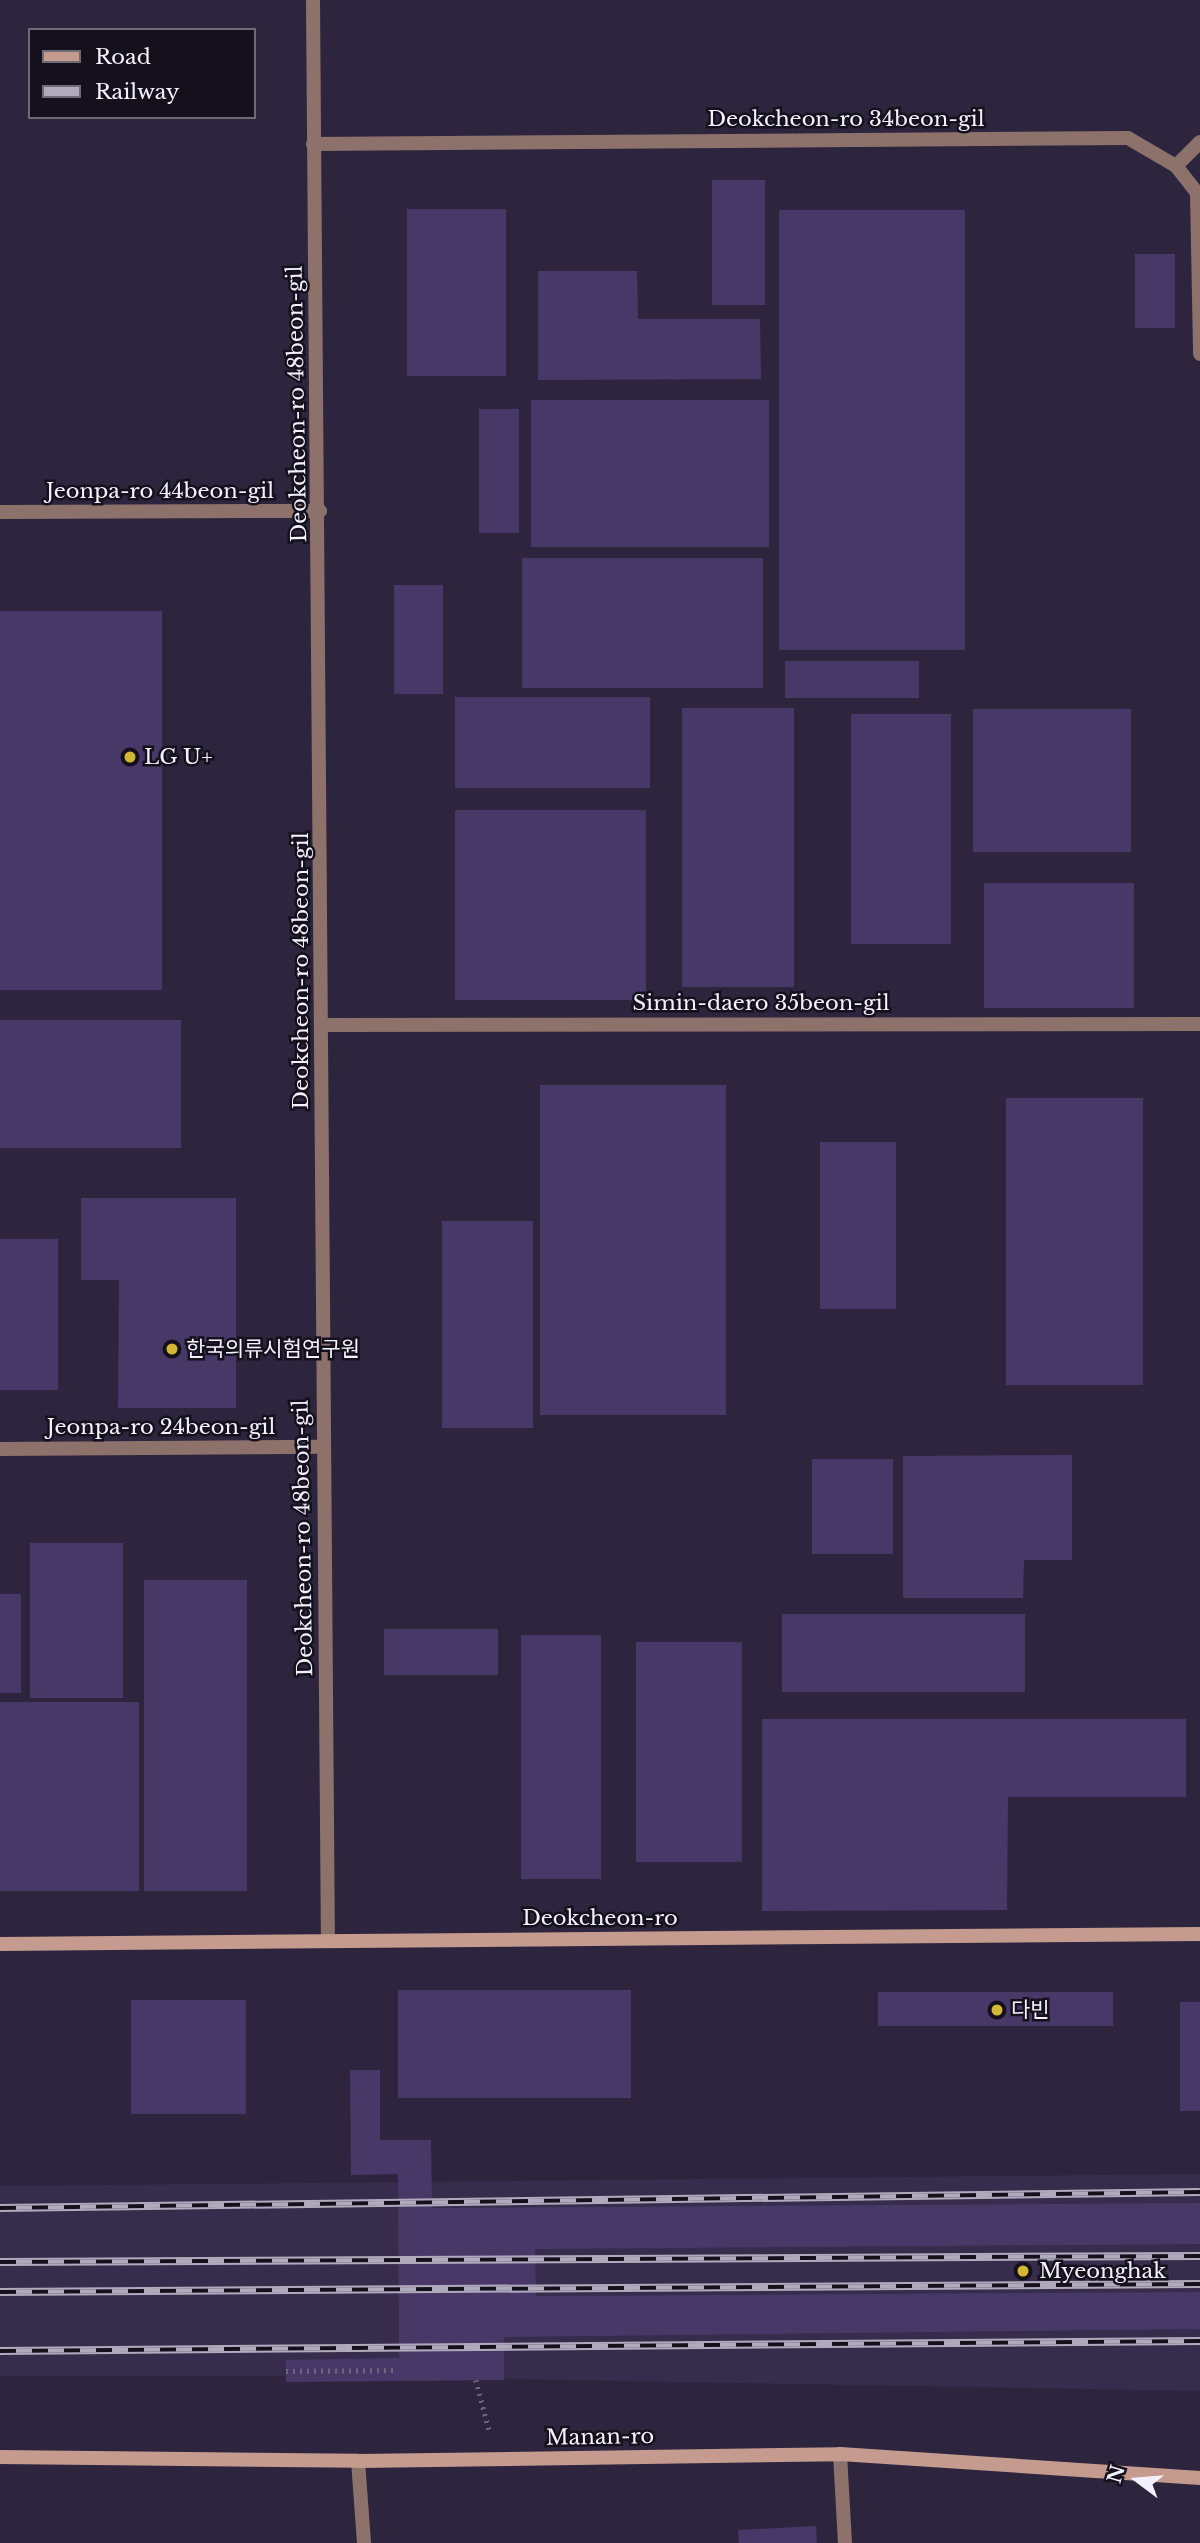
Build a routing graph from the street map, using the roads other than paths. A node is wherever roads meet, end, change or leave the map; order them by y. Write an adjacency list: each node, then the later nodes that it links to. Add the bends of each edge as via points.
1 (313, 0): 3 (street, Deokcheon-ro 48beon-gil)
2 (1200, 142): 4 (street)
3 (313, 144): 4 (street, Deokcheon-ro 34beon-gil, via 1128,138); 6 (street, Deokcheon-ro 48beon-gil)
4 (1176, 166): 5 (street, Deokcheon-ro 34beon-gil, via 1196,192)
5 (1200, 354)
6 (320, 511): 7 (street, Jeonpa-ro 44beon-gil); 9 (street, Deokcheon-ro 48beon-gil)
7 (0, 512)
8 (1200, 1024): 9 (street, Simin-daero 35beon-gil)
9 (323, 1025): 10 (street, Deokcheon-ro 48beon-gil)
10 (323, 1447): 11 (street, Jeonpa-ro 24beon-gil); 13 (street, Deokcheon-ro 48beon-gil)
11 (0, 1449)
12 (1200, 1934): 13 (street, Deokcheon-ro)
13 (328, 1941): 14 (street, Deokcheon-ro)
14 (0, 1944)
15 (840, 2454): 17 (street, Manan-ro); 18 (street, Manan-ro); 20 (street)
16 (0, 2457): 17 (street, Manan-ro)
17 (358, 2461): 19 (street)
18 (1200, 2478)
19 (364, 2543)
20 (845, 2543)

